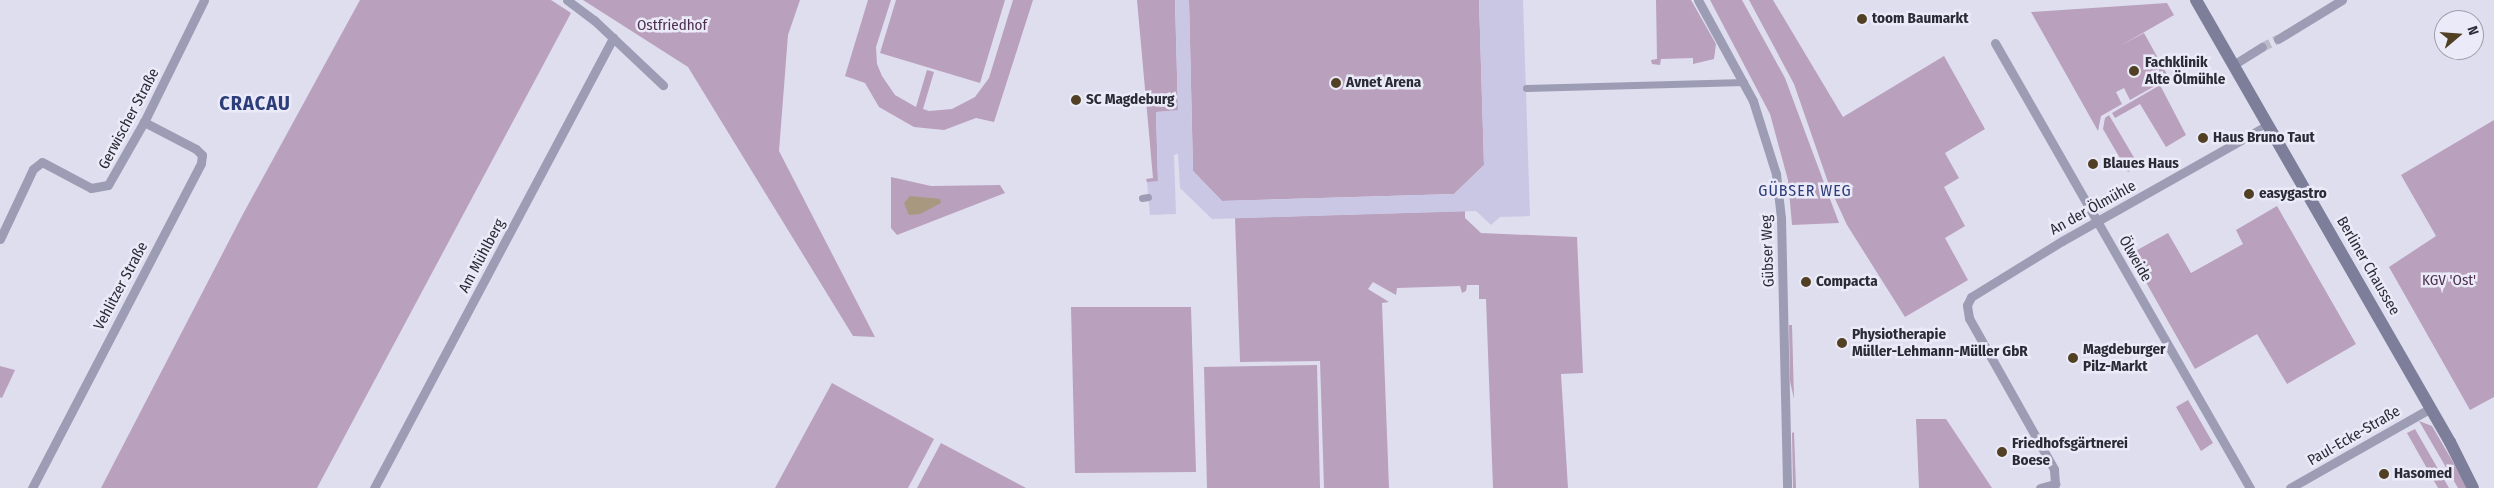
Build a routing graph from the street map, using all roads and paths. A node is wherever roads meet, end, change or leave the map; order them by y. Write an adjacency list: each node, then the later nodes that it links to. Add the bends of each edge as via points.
1 (204, 0): 14 (street, Gerwischer Straße)
2 (567, 0): 6 (street)
3 (1698, 0): 11 (street, Gübser Weg)
4 (2196, 0): 10 (main road, Berliner Chaussee)
5 (2342, 0): 7 (street)
6 (613, 38): 12 (street); 22 (street, Am Mühlberg)
7 (2278, 38)
8 (1995, 43): 16 (street, Ölweide)
9 (2262, 48): 10 (street)
10 (2233, 65): 15 (main road, Berliner Chaussee)
11 (1744, 82): 13 (street); 23 (street, Gübser Weg, via 1767,138 1780,201)
12 (663, 85)
13 (1526, 88)
14 (144, 122): 17 (street, Gerwischer Straße, via 116,176 101,189 91,188 42,162 33,169); 21 (street, Vehlitzer Straße, via 196,149 202,155 201,163)
15 (2268, 125): 16 (street, An der Ölmühle); 18 (main road, Berliner Chaussee)
16 (2098, 222): 20 (street, An der Ölmühle, via 1984,286 1969,301 1969,318 2054,469); 25 (street, Ölweide)
17 (0, 239)
18 (2431, 408): 19 (main road, Berliner Chaussee); 26 (street, Paul-Ecke-Straße)
19 (2466, 471): 27 (main road, Berliner Chaussee); 28 (main road, Berliner Chaussee)
20 (2058, 486): 24 (street)
21 (32, 488)
22 (374, 488)
23 (1787, 488)
24 (2040, 488)
25 (2250, 488)
26 (2290, 488)
27 (2473, 488)
28 (2482, 488)

